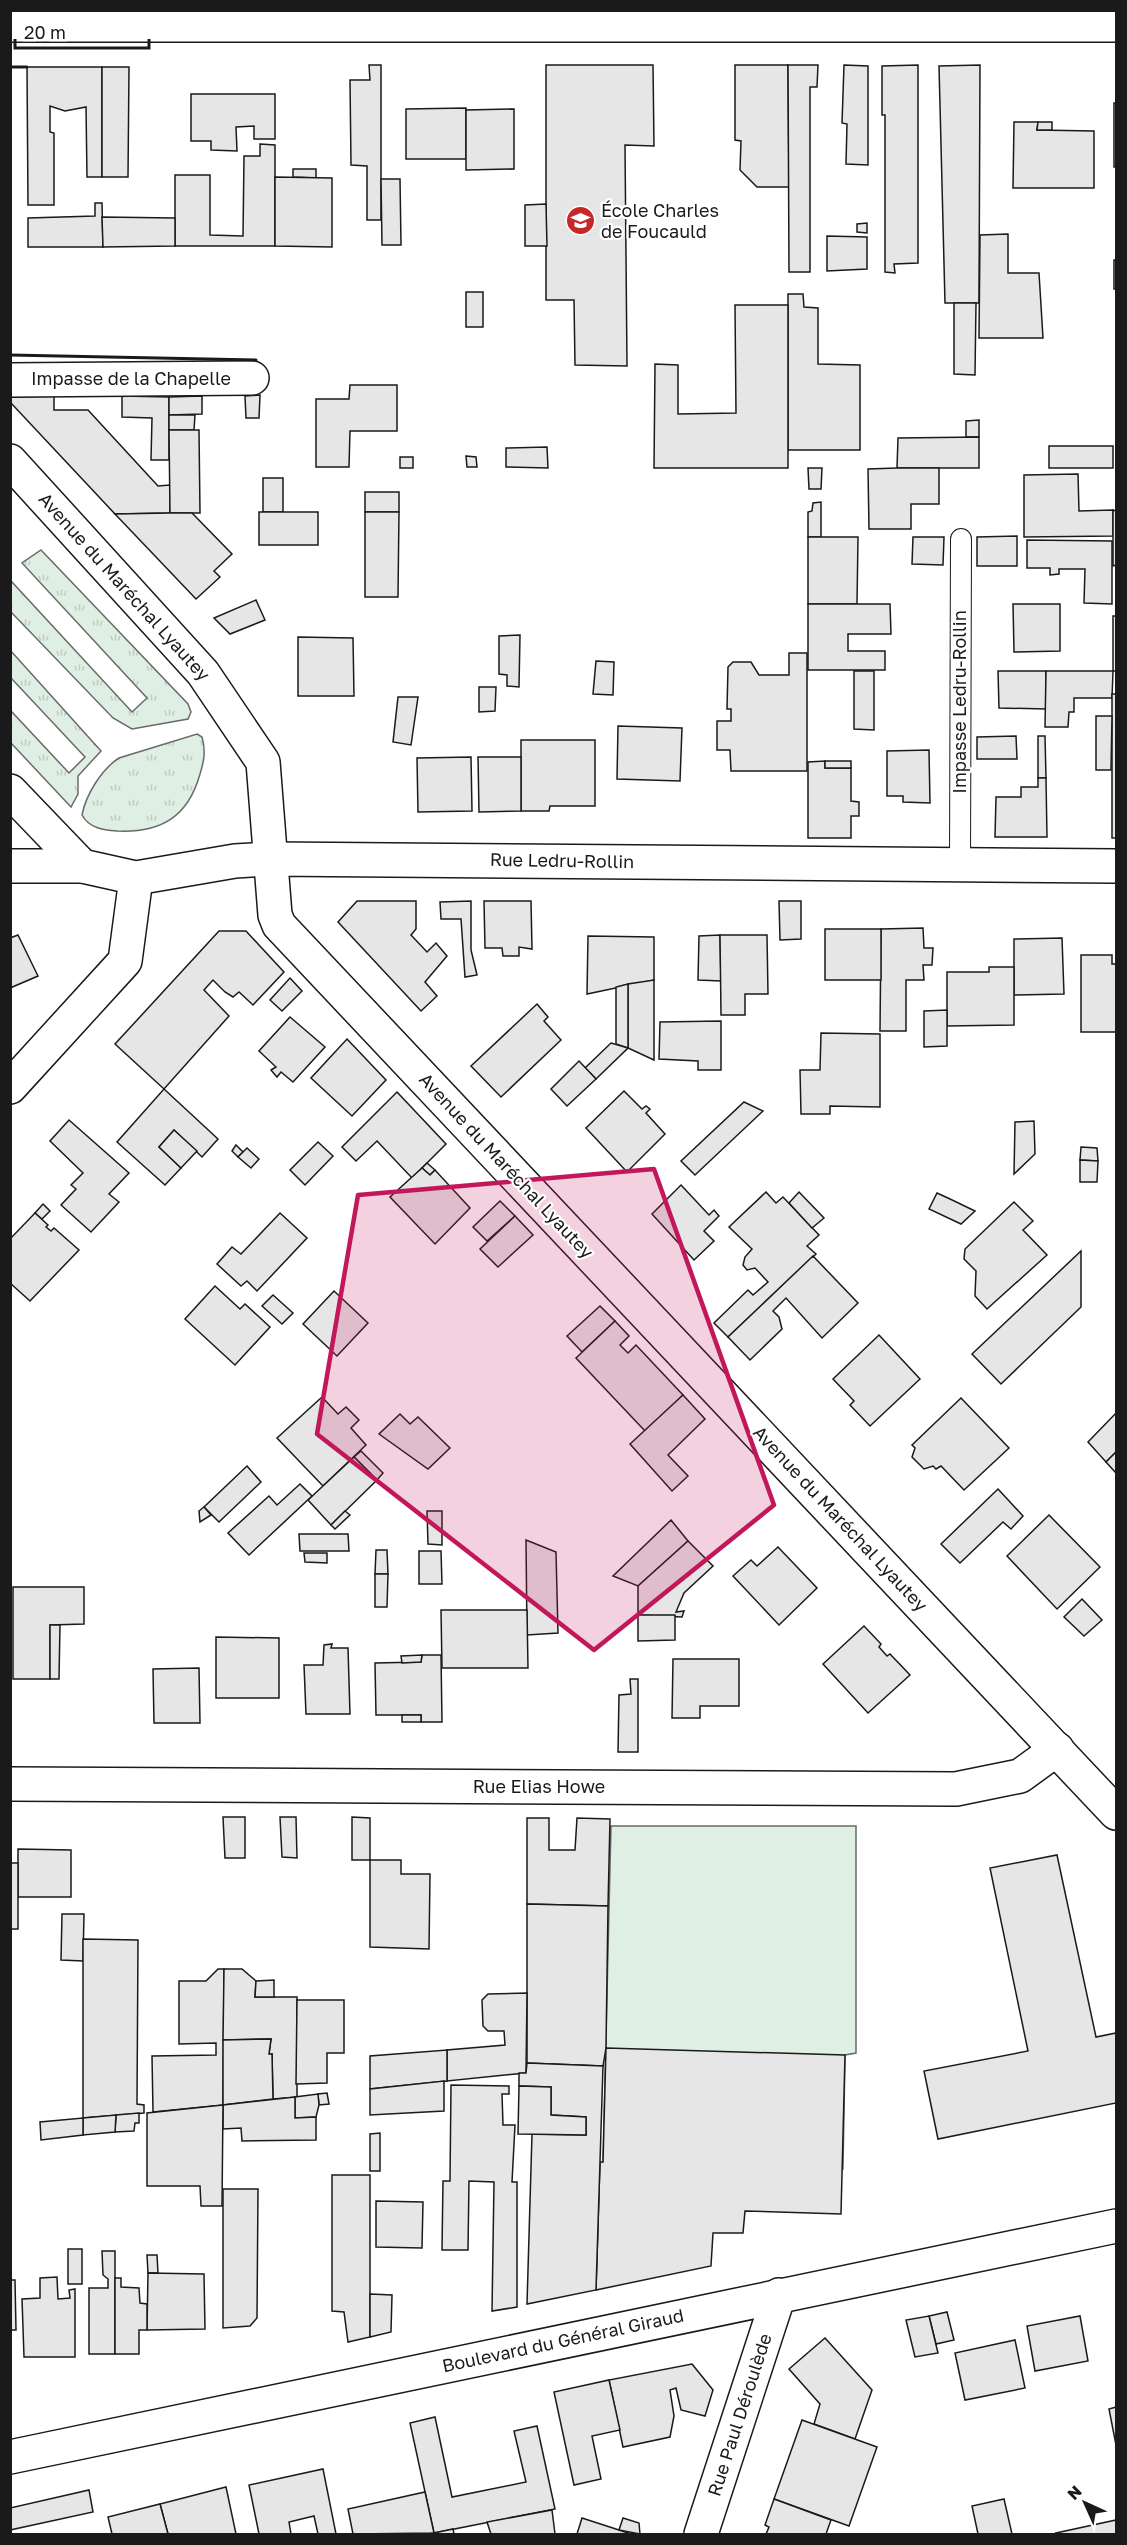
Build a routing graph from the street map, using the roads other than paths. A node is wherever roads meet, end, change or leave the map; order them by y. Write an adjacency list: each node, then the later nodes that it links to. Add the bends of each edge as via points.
1 (905, 18): 2 (street); 3 (street)
2 (10, 25)
3 (1116, 25)
4 (252, 378): 5 (street, Impasse de la Chapelle)
5 (10, 380)
6 (10, 461): 9 (street, Avenue du Maréchal Lyautey, via 203,673 264,762)
7 (961, 539): 10 (lane, Impasse Ledru-Rollin)
8 (10, 791): 12 (street)
9 (271, 859): 10 (street, Rue Ledru-Rollin); 14 (street, Rue Ledru-Rollin, via 235,861); 16 (street, Avenue du Maréchal Lyautey, via 279,925)
10 (960, 865): 13 (street, Rue Ledru-Rollin)
11 (10, 866): 12 (street, Rue Ledru-Rollin)
12 (82, 866): 14 (street, Rue Ledru-Rollin)
13 (1116, 866)
14 (136, 878): 15 (street, via 125,961)
15 (10, 1088)
16 (1057, 1749): 17 (street, Rue Elias Howe, via 1020,1776 956,1788); 18 (street, Avenue du Maréchal Lyautey)
17 (10, 1784)
18 (1116, 1813)
19 (1116, 2226): 20 (street, Boulevard du Général Giraud)
20 (779, 2295): 21 (street, Boulevard du Général Giraud); 22 (street, Rue Paul Déroulède)
21 (10, 2457)
22 (701, 2535)

